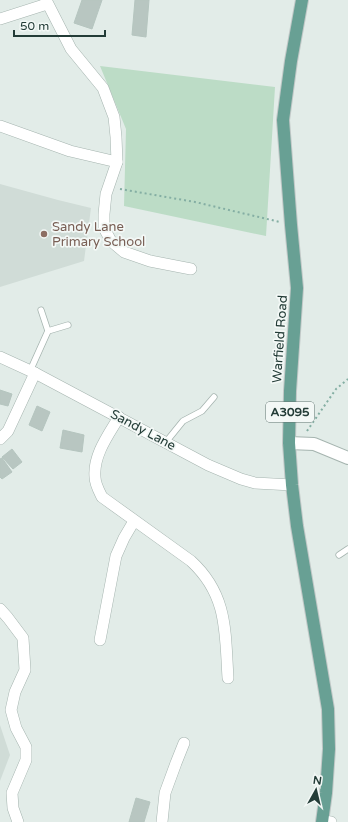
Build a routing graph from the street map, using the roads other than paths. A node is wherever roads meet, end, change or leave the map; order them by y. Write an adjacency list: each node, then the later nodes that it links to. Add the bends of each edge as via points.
1 (302, 0): 16 (main road, Warfield Road / A3095, via 283,120 297,288)
2 (46, 2): 3 (street); 5 (street, via 72,48 102,88 114,117)
3 (0, 19)
4 (0, 126): 5 (street, via 70,151)
5 (117, 162): 6 (street, via 106,194 104,228 111,241 124,252 150,261)
6 (191, 269)
7 (41, 310): 9 (lane)
8 (68, 325): 9 (lane)
9 (48, 331): 11 (lane)
10 (0, 357): 11 (street, Sandy Lane)
11 (32, 372): 13 (street, Sandy Lane); 14 (street, via 8,431)
12 (214, 397): 15 (lane, via 202,411 183,420)
13 (119, 417): 15 (street, Sandy Lane); 19 (street, via 100,451 95,476 102,497)
14 (0, 439)
15 (166, 442): 18 (street, Sandy Lane, via 208,465 241,479 254,483)
16 (289, 443): 17 (street, via 314,444); 18 (main road, Warfield Road / A3095)
17 (348, 458)
18 (292, 485): 28 (main road, Warfield Road / A3095, via 328,709 329,749)
19 (134, 521): 23 (street, via 116,556); 24 (street, via 191,561 209,581 222,612)
20 (348, 549): 21 (lane)
21 (339, 555)
22 (0, 609): 26 (street, via 23,638 25,670 10,710 26,747 26,760 12,793 13,808)
23 (100, 640)
24 (228, 678)
25 (184, 743): 27 (street, via 166,793)
26 (18, 822)
27 (162, 822)
28 (325, 822)

